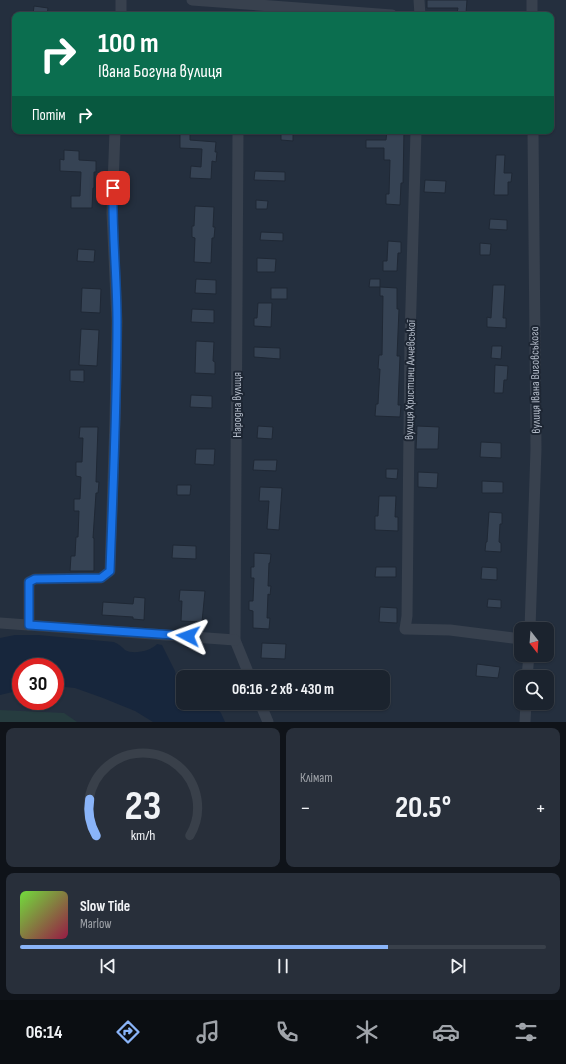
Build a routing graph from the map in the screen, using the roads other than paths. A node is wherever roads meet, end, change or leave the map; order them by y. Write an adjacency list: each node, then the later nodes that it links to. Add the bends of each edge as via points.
1 (121, 0): 6 (street)
2 (192, 0): 5 (street)
3 (419, 0): 8 (street)
4 (532, 0): 9 (street)
5 (238, 6): 7 (street)
6 (121, 12)
7 (341, 12)
8 (420, 12)
9 (532, 12)
10 (115, 134): 16 (street, via 112,213 117,321 110,571 101,578 35,579 29,582)
11 (238, 134): 18 (street, Народна вулиця)
12 (416, 134): 17 (street, вулиця Христини Алчевської, via 405,629 450,630)
13 (533, 134): 14 (street, вулиця Івана Виговського, via 536,449)
14 (530, 622)
15 (0, 623): 16 (street)
16 (29, 625): 18 (street)
17 (514, 638)
18 (235, 640): 19 (street, Народна вулиця)
19 (247, 670)
20 (263, 710): 22 (street)
21 (525, 710): 23 (street)
22 (268, 722)
23 (524, 722)

